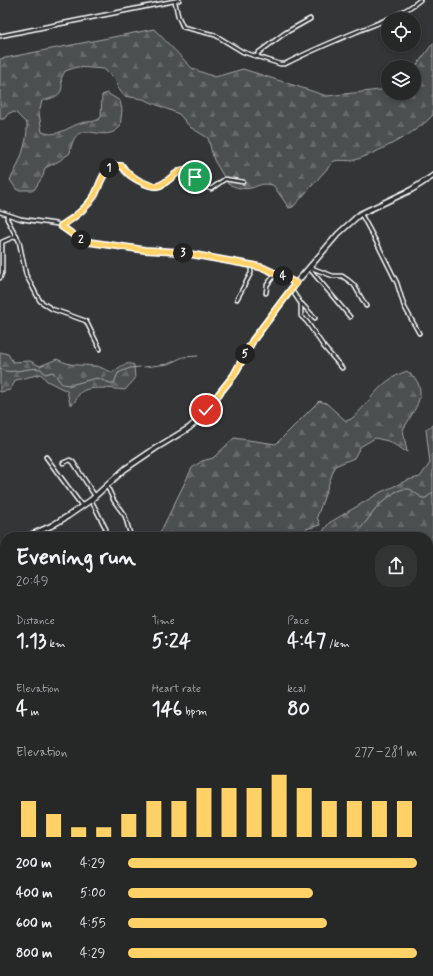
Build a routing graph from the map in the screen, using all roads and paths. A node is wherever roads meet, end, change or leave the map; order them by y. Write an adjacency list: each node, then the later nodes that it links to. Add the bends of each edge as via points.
1 (179, 0): 3 (street)
2 (420, 0): 6 (street, via 411,7 285,64)
3 (175, 2): 5 (street); 6 (street, via 183,27 214,35)
4 (310, 19): 6 (street, via 284,33 258,53)
5 (0, 36)
6 (257, 57)
7 (433, 176): 10 (street, via 411,190)
8 (243, 182): 12 (street, via 225,179 211,189 198,184 192,173 184,170 171,176 161,185 154,186 130,176 122,166 115,165 109,168 94,196 82,210)
9 (0, 212): 11 (street)
10 (360, 214): 15 (street); 26 (street, via 379,247 404,306)
11 (8, 215): 12 (street); 13 (street, via 7,219)
12 (61, 226): 14 (street, via 82,241 179,252)
13 (16, 236): 17 (street, via 2,242); 27 (street, via 26,275 40,301 52,309 86,321)
14 (251, 265): 16 (street); 21 (street, via 251,273)
15 (309, 267): 18 (street); 23 (street, via 348,280 354,285); 24 (street)
16 (276, 273): 18 (street); 20 (street, via 267,285)
17 (0, 278)
18 (296, 283): 19 (street)
19 (291, 289): 22 (street); 31 (street, via 253,340 234,375 198,420 125,469)
20 (266, 293)
21 (237, 299)
22 (301, 304): 25 (street); 28 (street, via 301,316)
23 (366, 306)
24 (350, 317)
25 (315, 318)
26 (419, 333)
27 (100, 349)
28 (342, 368)
29 (46, 458): 34 (street)
30 (63, 463): 32 (street, via 70,460 73,462)
31 (107, 486): 32 (street); 37 (street, via 125,516)
32 (96, 496): 33 (street)
33 (90, 500): 34 (street); 36 (street)
34 (82, 506): 35 (street, via 55,525)
35 (38, 532)
36 (106, 532)
37 (130, 532)

